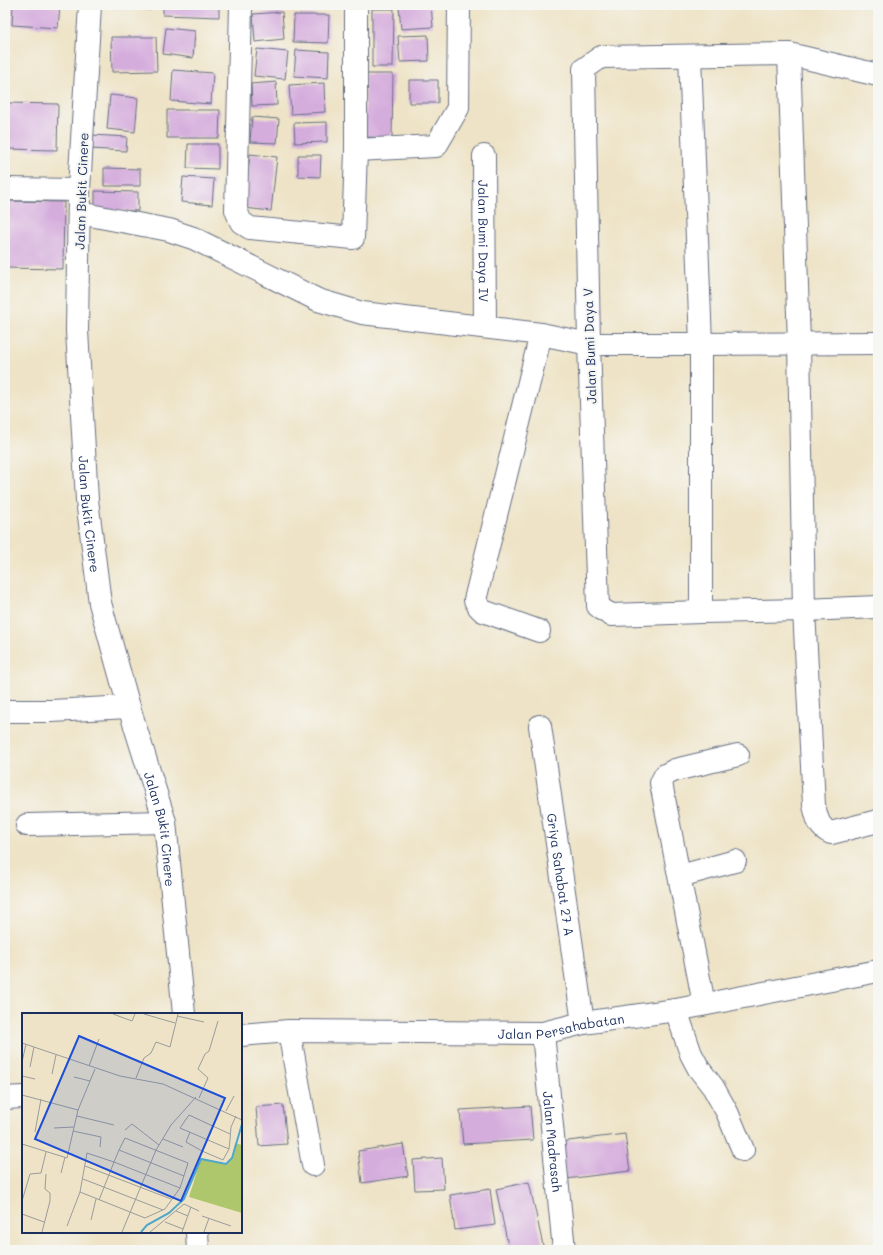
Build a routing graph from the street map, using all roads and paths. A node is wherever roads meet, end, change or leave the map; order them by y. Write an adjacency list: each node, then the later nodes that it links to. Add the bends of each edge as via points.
1 (90, 5): 11 (street, Jalan Bukit Cinere)
2 (241, 5): 8 (street, via 236,210 241,222 250,228 353,238)
3 (356, 5): 8 (street)
4 (459, 5): 8 (street, via 458,108 436,146)
5 (789, 54): 6 (street); 7 (street); 18 (street)
6 (690, 56): 16 (street, Jalan Bumi Daya V, via 601,57 584,69); 17 (street)
7 (878, 75)
8 (356, 150)
9 (484, 156): 13 (street, Jalan Bumi Daya IV)
10 (5, 189): 11 (street)
11 (79, 190): 12 (street, Jalan Bukit Cinere)
12 (79, 213): 13 (street, via 169,230 193,238 318,300 362,313); 23 (street, Jalan Bukit Cinere, via 77,331 87,500 100,603)
13 (485, 327): 14 (street)
14 (541, 334): 16 (street); 22 (street, via 475,600 483,611)
15 (878, 343): 18 (street)
16 (589, 344): 17 (street); 21 (street, Jalan Bumi Daya V, via 598,606 611,615)
17 (701, 344): 18 (street); 21 (street)
18 (799, 344): 20 (street)
19 (878, 607): 20 (street)
20 (804, 610): 21 (street); 27 (street, via 814,805 819,823 825,831 831,833)
21 (701, 612)
22 (539, 631)
23 (129, 707): 24 (street); 28 (street, Jalan Bukit Cinere)
24 (5, 711)
25 (540, 726): 36 (street, Griya Sahabat 27 A)
26 (738, 755): 31 (street, via 675,770 665,775 661,783)
27 (878, 821)
28 (165, 822): 29 (street); 35 (street, Jalan Bukit Cinere)
29 (27, 825)
30 (735, 861): 31 (street)
31 (680, 876): 33 (street)
32 (878, 971): 33 (street, Jalan Persahabatan)
33 (704, 1004): 34 (street, Jalan Persahabatan)
34 (676, 1010): 36 (street, Jalan Persahabatan); 42 (street, via 691,1054 728,1112)
35 (184, 1013)
36 (583, 1024): 38 (street, Jalan Persahabatan)
37 (289, 1031): 38 (street, Jalan Persahabatan); 39 (street, Jalan Persahabatan); 43 (street)
38 (543, 1033): 46 (street, Jalan Madrasah)
39 (242, 1035)
40 (22, 1097): 41 (street)
41 (5, 1098)
42 (743, 1150)
43 (313, 1165)
44 (197, 1233): 45 (street)
45 (198, 1250)
46 (564, 1250)

